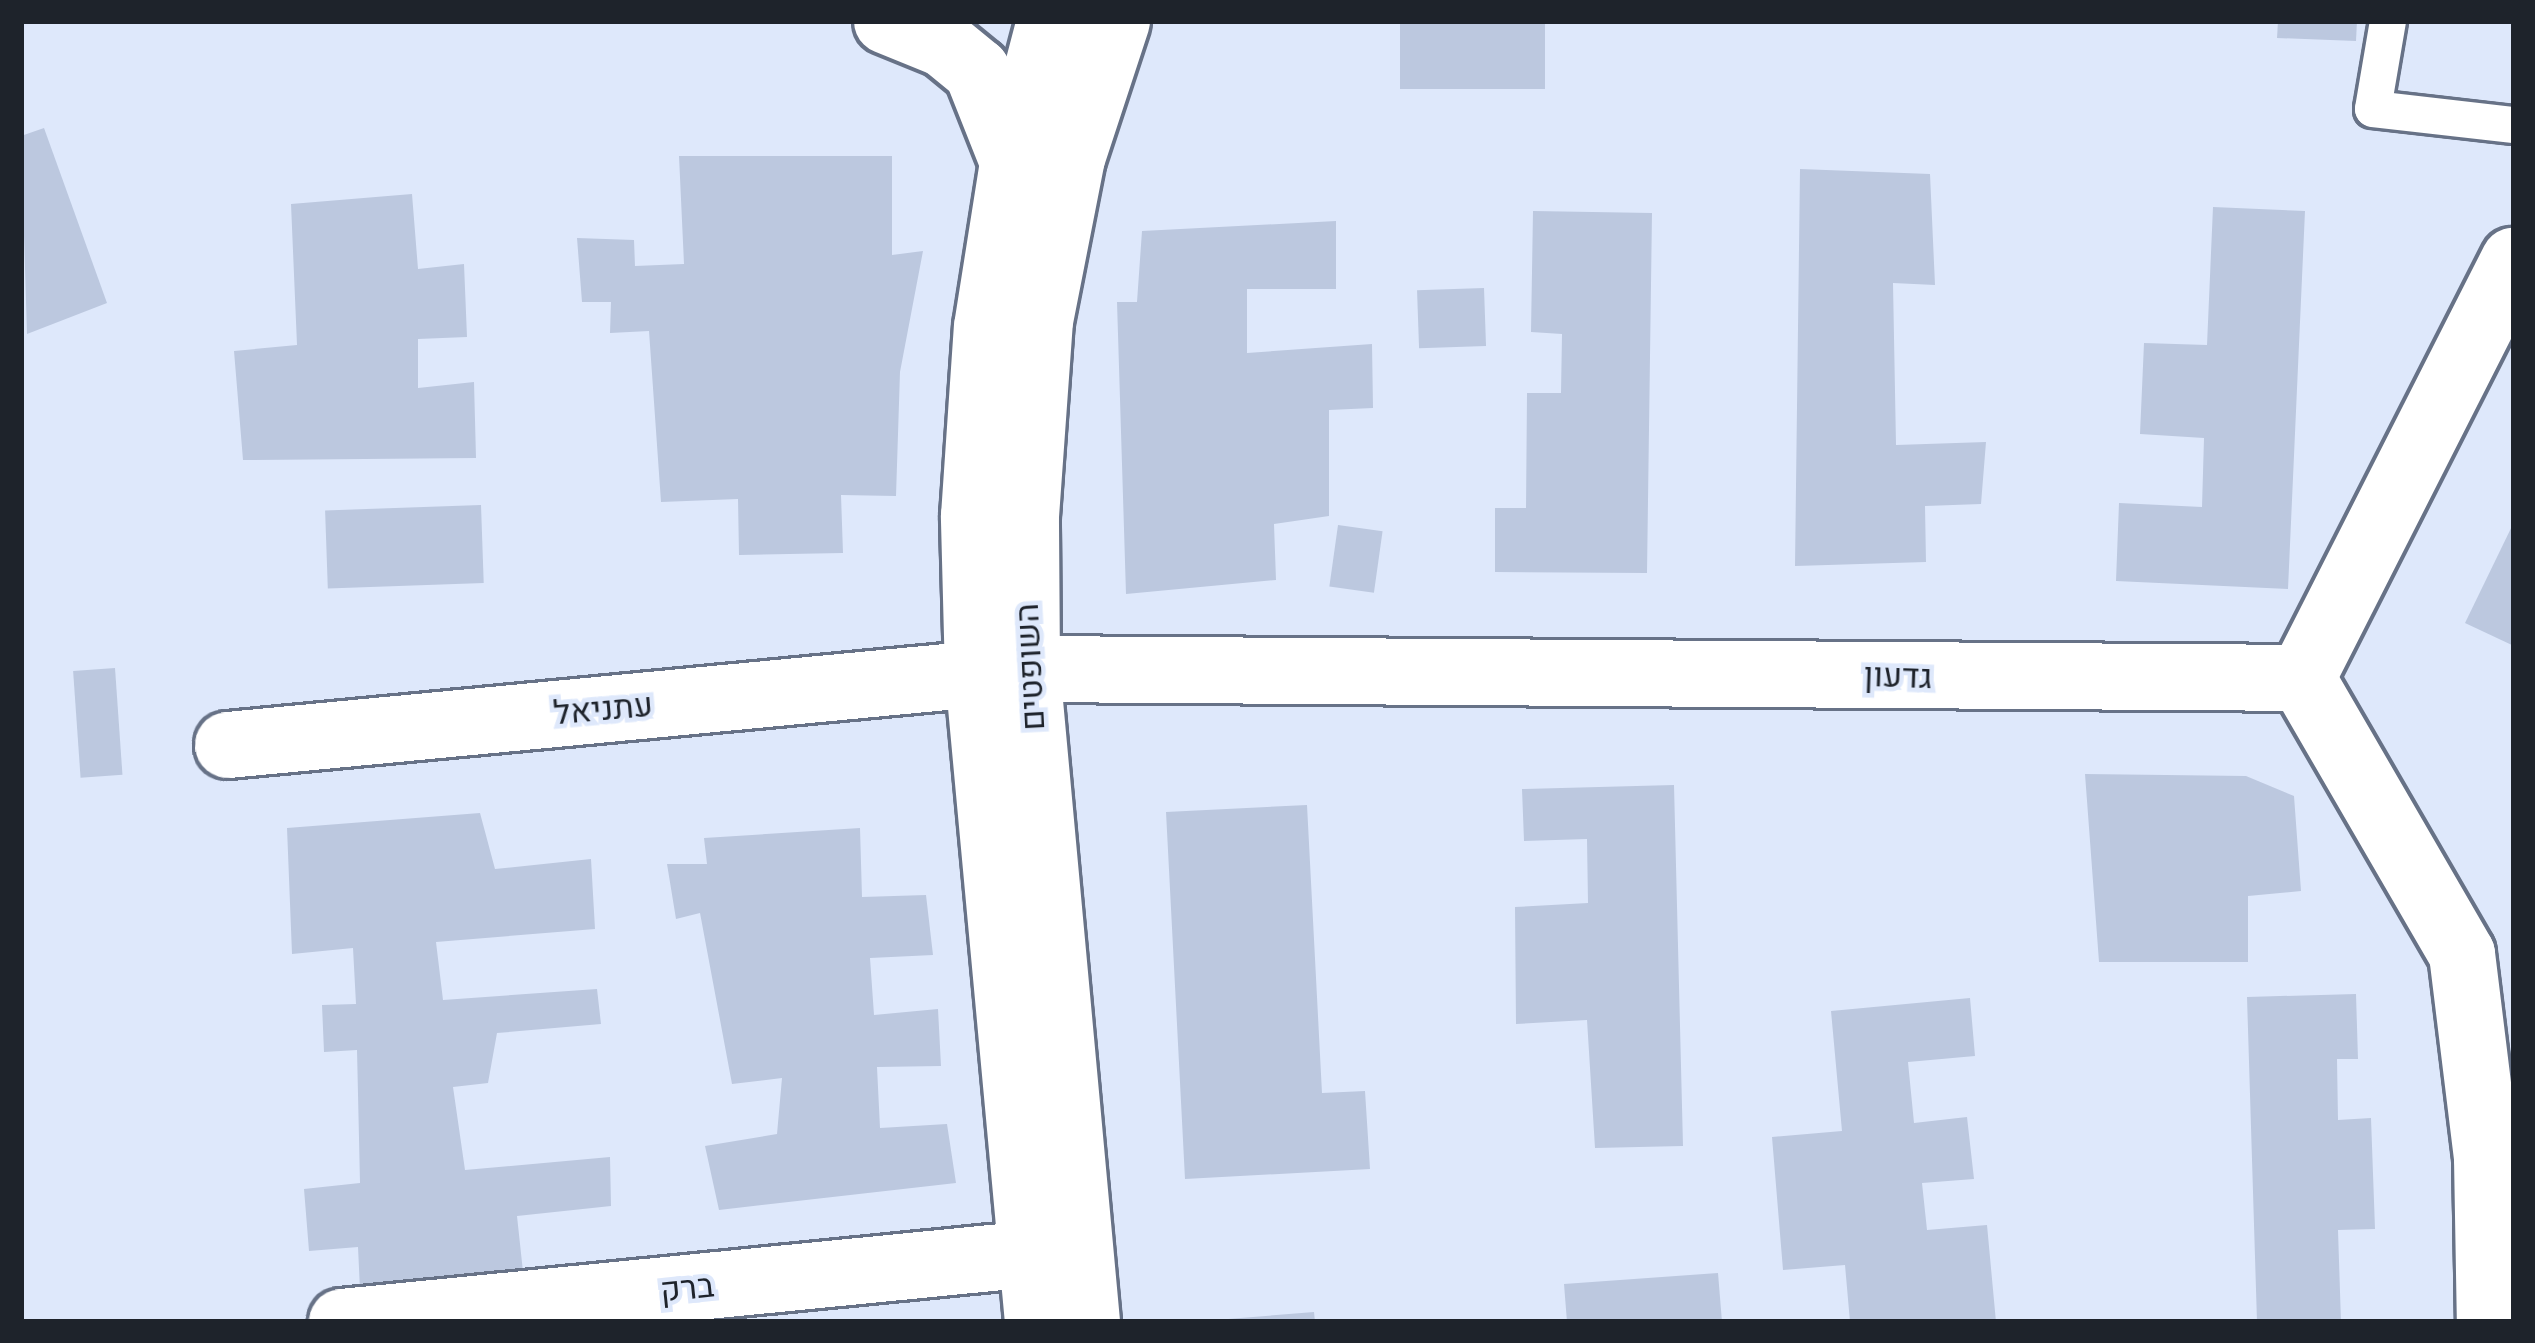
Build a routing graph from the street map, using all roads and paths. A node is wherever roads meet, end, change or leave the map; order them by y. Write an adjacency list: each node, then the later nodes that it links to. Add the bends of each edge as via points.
1 (887, 21): 6 (street, via 944,44 977,71)
2 (1050, 21): 6 (street, השופטים)
3 (1117, 21): 8 (street, השופטים, via 1072,158 1040,321)
4 (2388, 21): 5 (lane, via 2373,109)
5 (2514, 125)
6 (1013, 162): 8 (street, השופטים, via 987,327 974,516)
7 (2514, 261): 9 (street)
8 (1002, 672): 9 (street, גדעון); 10 (street, עתניאל); 11 (street, השופטים); 14 (street, השופטים)
9 (2302, 678): 15 (street, via 2462,954 2487,1158)
10 (228, 745)
11 (1032, 1254): 12 (street, ברק); 13 (street, השופטים)
12 (342, 1322)
13 (1038, 1322)
14 (1087, 1322)
15 (2490, 1322)

